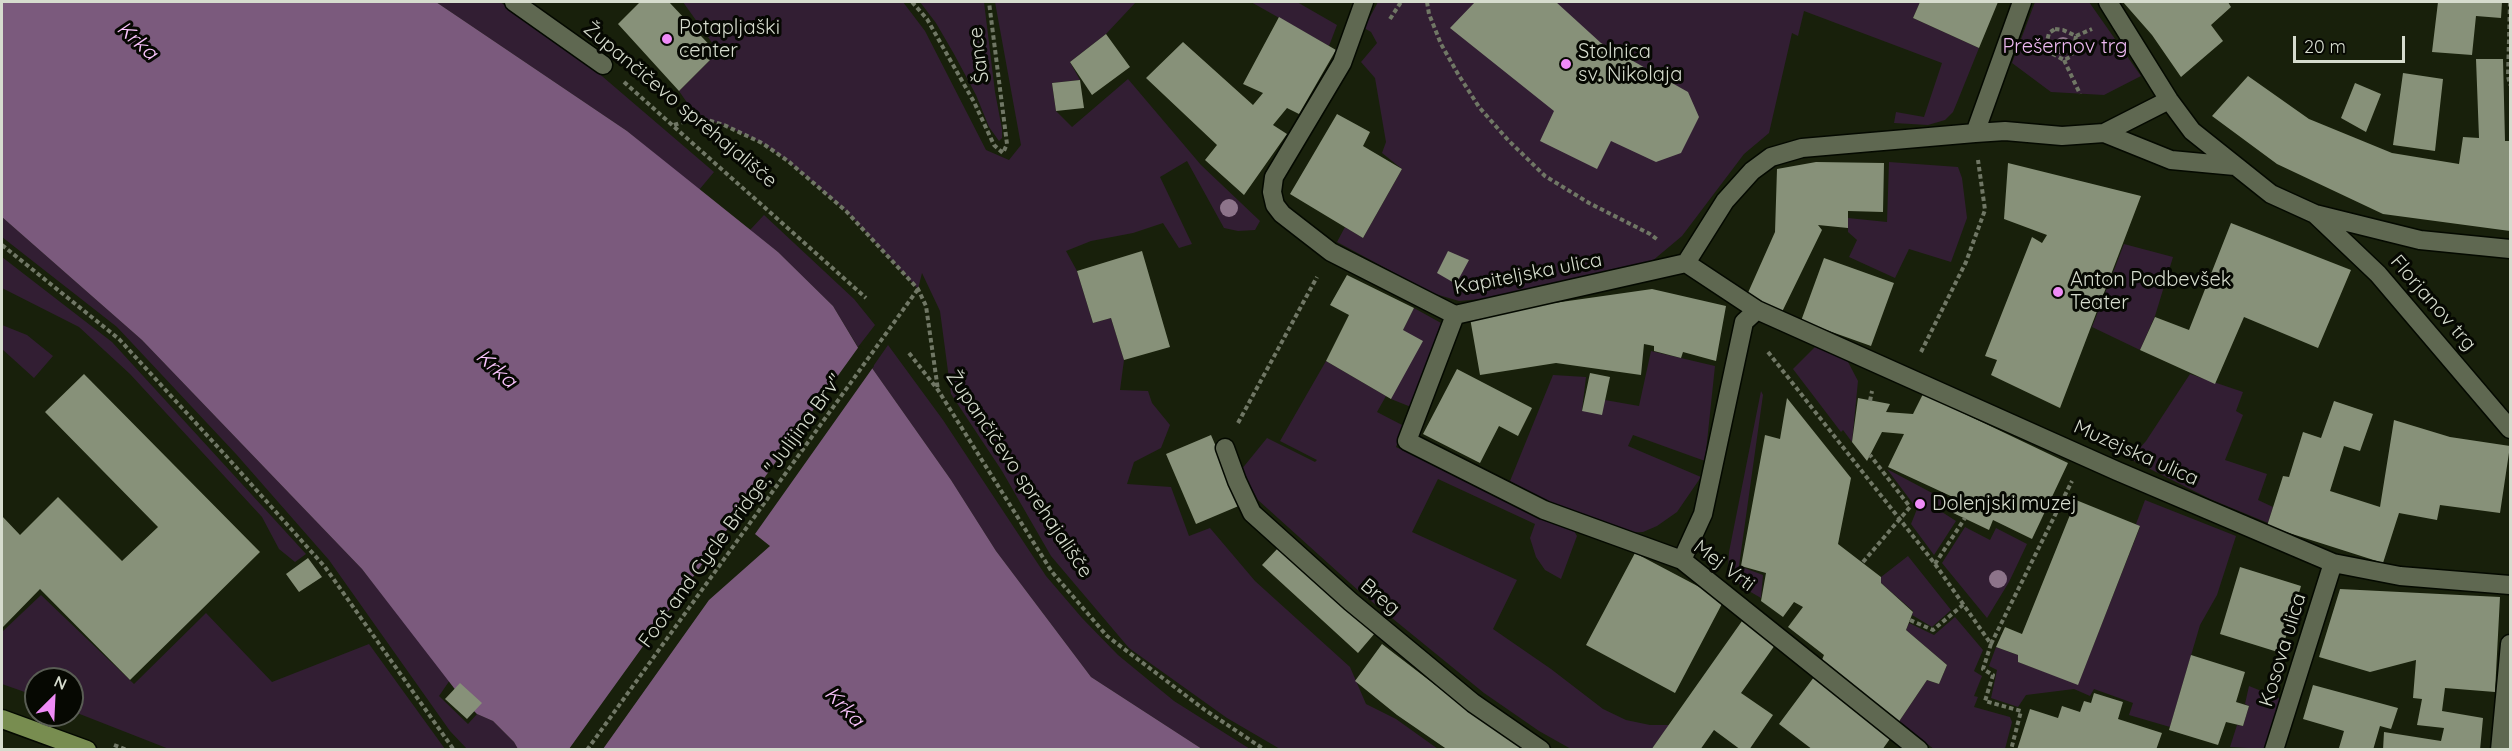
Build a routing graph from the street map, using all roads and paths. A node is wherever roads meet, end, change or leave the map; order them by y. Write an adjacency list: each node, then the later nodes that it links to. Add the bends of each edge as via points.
1 (514, 2): 12 (street, Župančičevo sprehajališče)
2 (912, 2): 3 (path, Šance, via 927,19 994,145 1003,153 1007,144)
3 (989, 2)
4 (1364, 2): 24 (street, Kapiteljska ulica, via 1341,63 1274,177 1272,192 1282,214)
5 (1401, 2): 10 (path)
6 (1427, 2): 21 (path, via 1428,14 1458,74 1479,107 1508,140 1545,176)
7 (2022, 2): 17 (street)
8 (2108, 2): 15 (street)
9 (2510, 2): 13 (path)
10 (1386, 27)
11 (2064, 60): 11 (path, via 2073,52 2076,36 2055,29 2049,33 2046,45 2049,52); 14 (path)
12 (603, 65): 16 (path, Župančičevo sprehajališče)
13 (2511, 85)
14 (2080, 94)
15 (2169, 100): 18 (street); 19 (street, via 2192,131)
16 (674, 125): 26 (path, via 697,117 724,124 762,143 846,211); 27 (path, Župančičevo sprehajališče)
17 (1975, 133): 18 (street); 25 (street, via 1802,148 1771,157 1752,171 1725,201); 31 (path, via 1985,210 1966,262)
18 (2103, 133): 19 (street, via 2172,160)
19 (2235, 166): 20 (street, via 2271,194)
20 (2315, 214): 23 (street, via 2420,240); 33 (street, Florjanov trg, via 2378,274)
21 (1650, 234)
22 (2, 245): 50 (path, via 119,339 226,456 325,567)
23 (2511, 249)
24 (1331, 252): 28 (street, Kapiteljska ulica); 34 (path)
25 (1686, 263): 28 (street, Kapiteljska ulica); 29 (street, Muzejska ulica)
26 (918, 289): 32 (path, via 926,306); 51 (path, Foot and Cycle Bridge, "Julijina Brv", bridge)
27 (866, 298)
28 (1455, 315): 39 (street, Mej Vrti, via 1407,441 1544,510)
29 (1751, 316): 31 (street, Muzejska ulica); 38 (path); 39 (street, via 1703,514)
30 (909, 353): 32 (path, Župančičevo sprehajališče)
31 (1908, 377): 41 (street, Muzejska ulica)
32 (938, 390): 52 (path, Župančičevo sprehajališče, via 1052,572 1107,636 1204,710)
33 (2511, 429)
34 (1225, 448): 53 (street, Breg, via 1252,513 1473,703)
35 (1870, 455): 38 (path, via 1910,507)
36 (2073, 477): 46 (path)
37 (1965, 518): 42 (path)
38 (1900, 520): 40 (path); 42 (path)
39 (1682, 560): 54 (street, Mej Vrti)
40 (1863, 562)
41 (2334, 563): 43 (street, Muzejska ulica, via 2400,576); 56 (street, Kosova ulica)
42 (1935, 564): 44 (path)
43 (2511, 585)
44 (1964, 604): 45 (path, via 1933,630); 46 (path)
45 (1910, 620)
46 (1991, 644): 55 (path, via 1983,669 1993,675 1985,701 2021,711)
47 (2511, 644): 57 (street)
48 (2, 719): 49 (main road)
49 (87, 750)
50 (454, 750)
51 (587, 750)
52 (1265, 750)
53 (1542, 750)
54 (1919, 750)
55 (2011, 750)
56 (2274, 750)
57 (2500, 750)

